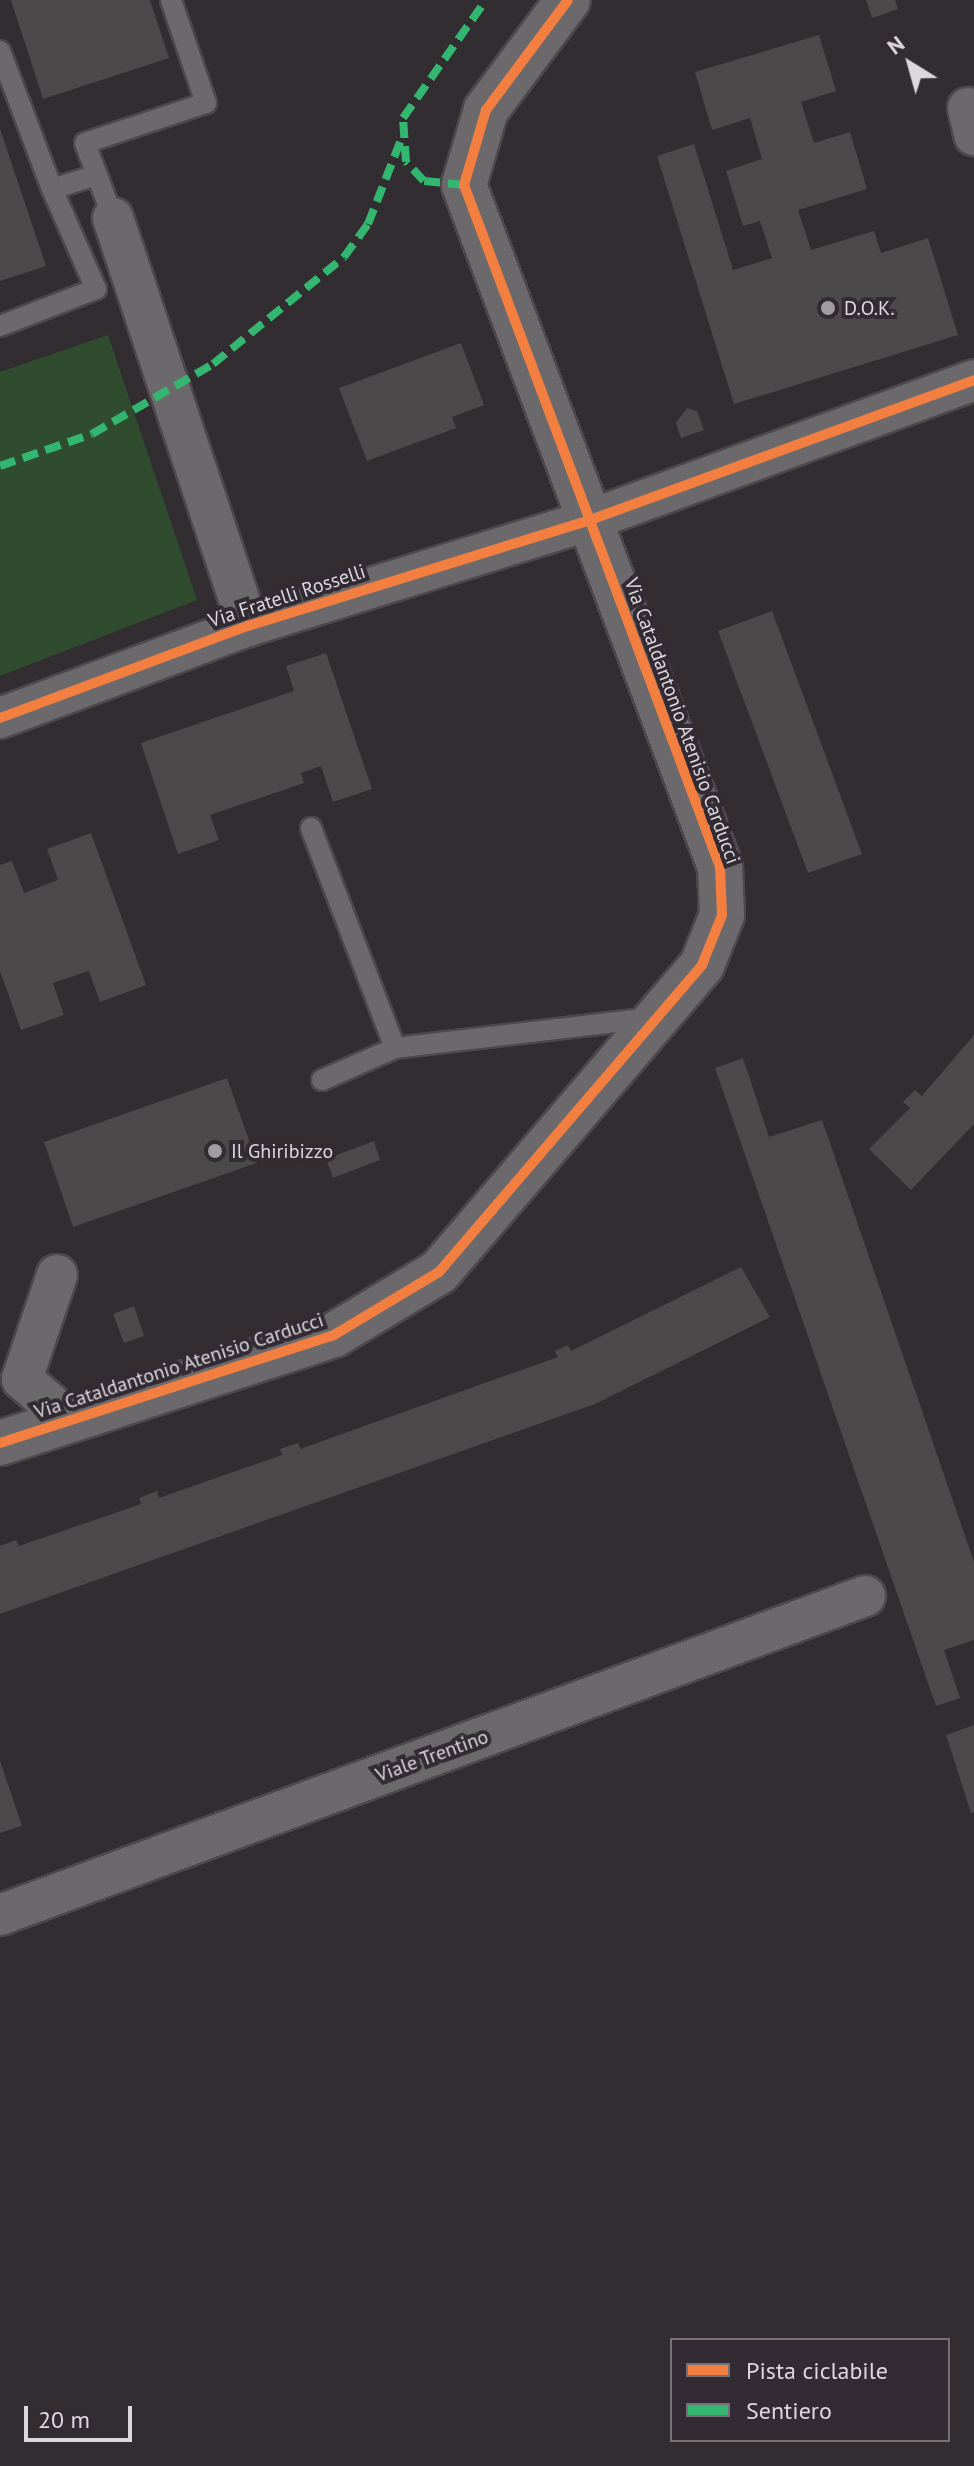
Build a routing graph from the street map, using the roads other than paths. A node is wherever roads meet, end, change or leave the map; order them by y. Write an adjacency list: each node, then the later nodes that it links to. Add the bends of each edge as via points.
1 (171, 0): 4 (lane, via 206,103 85,143)
2 (568, 0): 9 (street, Via Cataldantonio Atenisio Carducci, via 486,110 464,185)
3 (0, 51): 5 (lane)
4 (97, 175): 5 (lane); 6 (lane)
5 (52, 189): 7 (lane, via 96,289)
6 (113, 218): 10 (street, Via Fratelli Rosselli)
7 (0, 326)
8 (974, 380): 9 (street, Via Fratelli Rosselli)
9 (590, 520): 10 (street, Via Fratelli Rosselli); 13 (street, Via Cataldantonio Atenisio Carducci, via 720,867 722,915 702,965)
10 (248, 626): 11 (street, Via Fratelli Rosselli)
11 (0, 718)
12 (311, 828): 14 (lane)
13 (658, 1017): 14 (lane); 17 (street, Via Cataldantonio Atenisio Carducci, via 439,1272 334,1335)
14 (395, 1048): 15 (lane)
15 (322, 1080)
16 (57, 1275): 17 (street, via 22,1379)
17 (70, 1421): 18 (street, Via Cataldantonio Atenisio Carducci)
18 (0, 1443)
19 (865, 1596): 20 (street, Viale Trentino)
20 (0, 1915)

